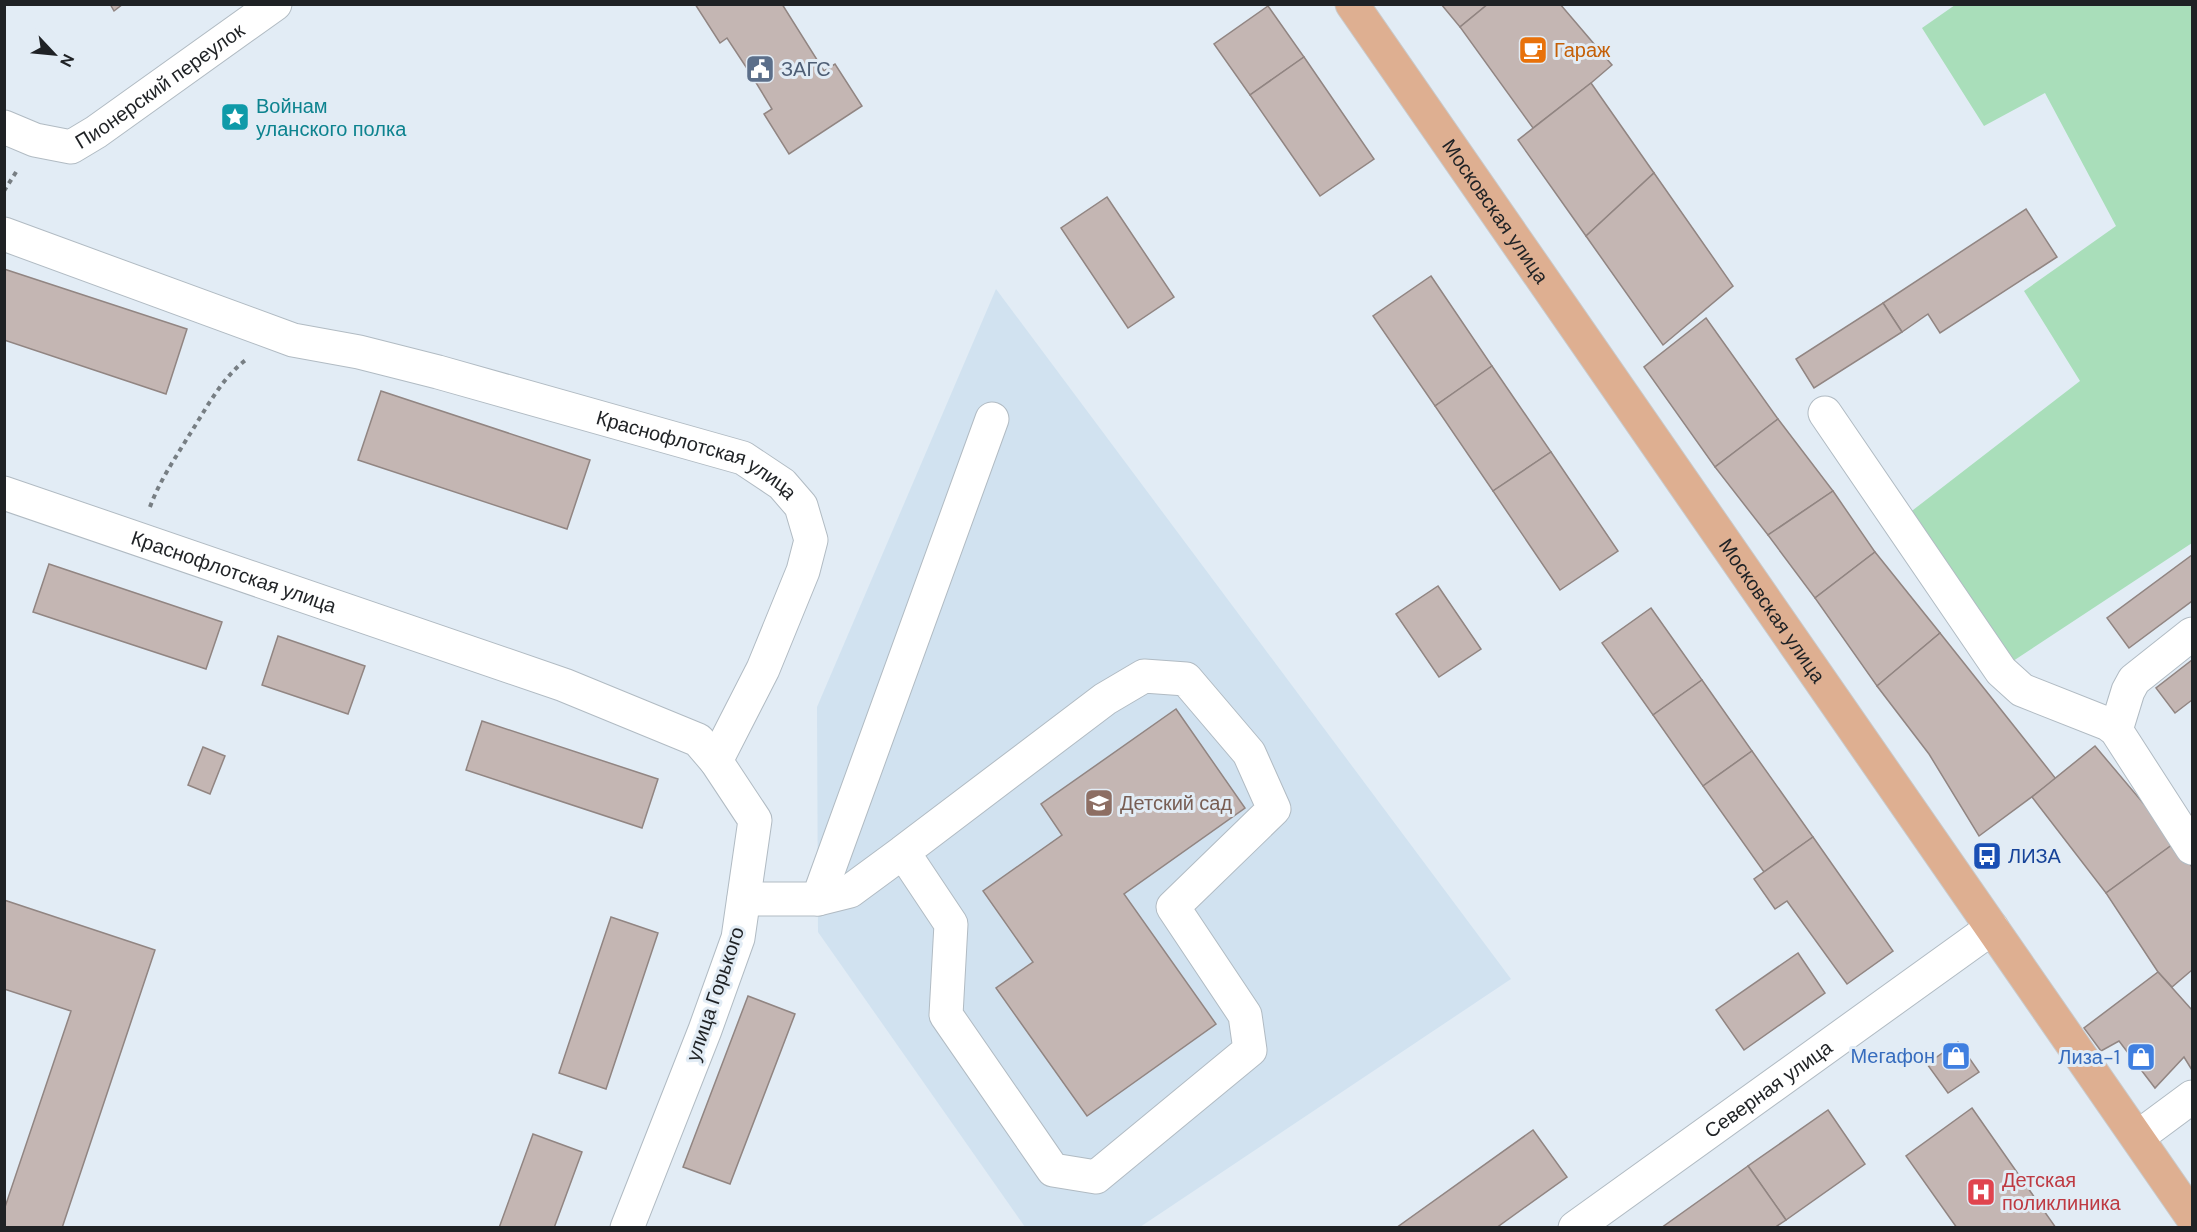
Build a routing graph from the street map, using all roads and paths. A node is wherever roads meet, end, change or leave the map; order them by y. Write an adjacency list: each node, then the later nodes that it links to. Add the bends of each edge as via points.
1 (275, 4): 3 (street, Пионерский переулок, via 71,147 35,140)
2 (1352, 4): 17 (main road, Московская улица)
3 (4, 127)
4 (4, 234): 5 (street, Краснофлотская улица)
5 (293, 340): 9 (path, via 266,346 240,364 214,397 157,489); 12 (street, Краснофлотская улица, via 438,372 743,458 782,484 801,506 811,540 803,571 763,669)
6 (1825, 413): 11 (street, via 2009,681 2034,696)
7 (992, 419): 16 (street)
8 (4, 493): 9 (street, Краснофлотская улица)
9 (138, 538): 12 (street, Краснофлотская улица, via 564,685 698,740)
10 (2193, 634): 11 (street, via 2134,680)
11 (2116, 730): 13 (street)
12 (716, 761): 15 (street, улица Горького, via 755,820)
13 (2193, 848)
14 (903, 852): 14 (street, via 951,924 946,1015 1053,1170 1096,1177 1251,1050 1245,1015 1173,907 1274,808 1249,753 1186,679 1144,676 1105,699); 16 (street, via 850,891)
15 (744, 899): 16 (street); 21 (street, улица Горького, via 738,938)
16 (818, 899)
17 (1992, 928): 19 (main road, Московская улица); 22 (street, Северная улица)
18 (2193, 1097): 19 (street)
19 (2138, 1137): 20 (main road, Московская улица)
20 (2193, 1217)
21 (627, 1227)
22 (1575, 1227)

